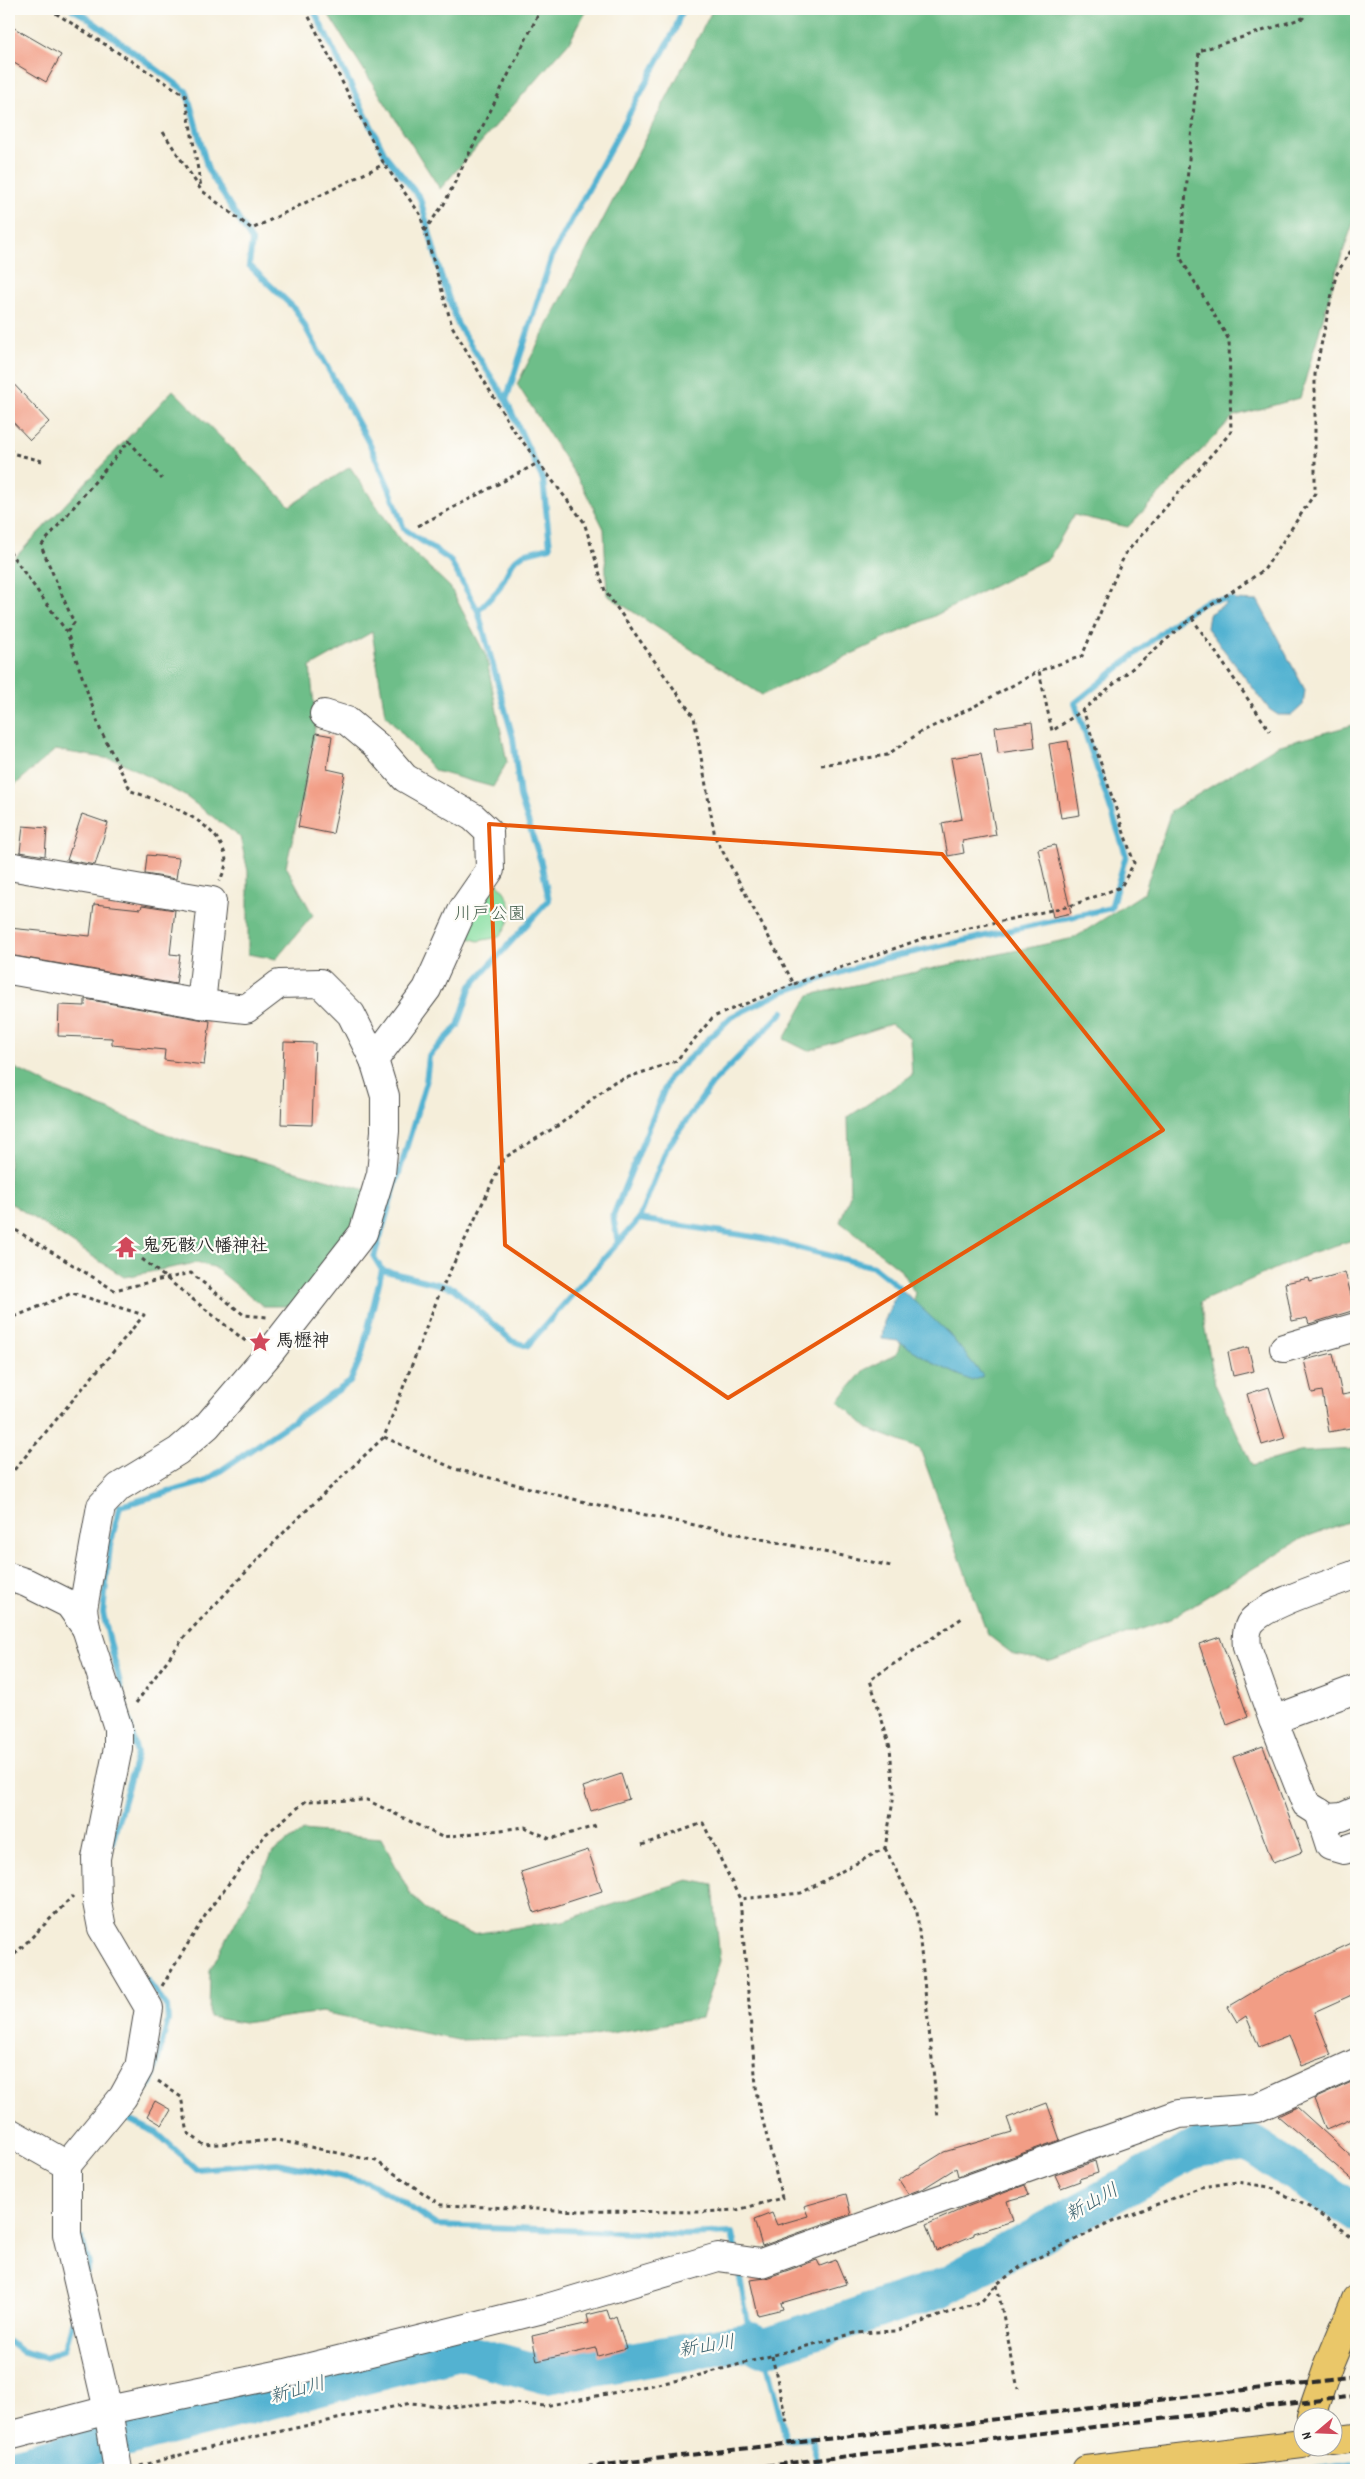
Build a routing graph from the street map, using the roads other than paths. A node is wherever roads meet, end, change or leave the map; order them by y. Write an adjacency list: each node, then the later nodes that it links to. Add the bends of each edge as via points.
1 (324, 714): 5 (street, via 347,721 377,746 405,778 473,817 489,832 490,870 463,909 427,989)
2 (9, 866): 4 (street, via 212,901)
3 (9, 970): 4 (street)
4 (201, 1004): 5 (street, via 246,1009 279,984 320,983 351,1014)
5 (374, 1060): 10 (street, via 385,1096 381,1174 363,1233 267,1356 207,1426 178,1451 119,1487 101,1506 83,1608)
6 (1356, 1327): 7 (street)
7 (1284, 1348)
8 (1356, 1574): 12 (street, via 1266,1610 1252,1621 1246,1635 1247,1647)
9 (9, 1577): 10 (street, via 68,1604)
10 (86, 1628): 18 (street, via 118,1728 118,1748 96,1858 96,1902 102,1928 149,2008 139,2068 123,2097)
11 (1356, 1689): 12 (street)
12 (1273, 1720): 14 (street, via 1306,1804)
13 (1356, 1811): 14 (street, via 1328,1818)
14 (1320, 1812): 15 (street, via 1330,1846 1344,1850)
15 (1356, 1846)
16 (1356, 2063): 21 (street, via 1257,2108 1179,2114 761,2263 718,2257 547,2308)
17 (9, 2132): 18 (street)
18 (67, 2165): 21 (street, via 67,2234)
19 (1356, 2299): 20 (main road)
20 (1314, 2406)
21 (109, 2419): 22 (street); 26 (street)
22 (9, 2436)
23 (1356, 2438): 24 (main road)
24 (1342, 2440)
25 (1292, 2445): 27 (main road)
26 (125, 2469)
27 (1086, 2470)

